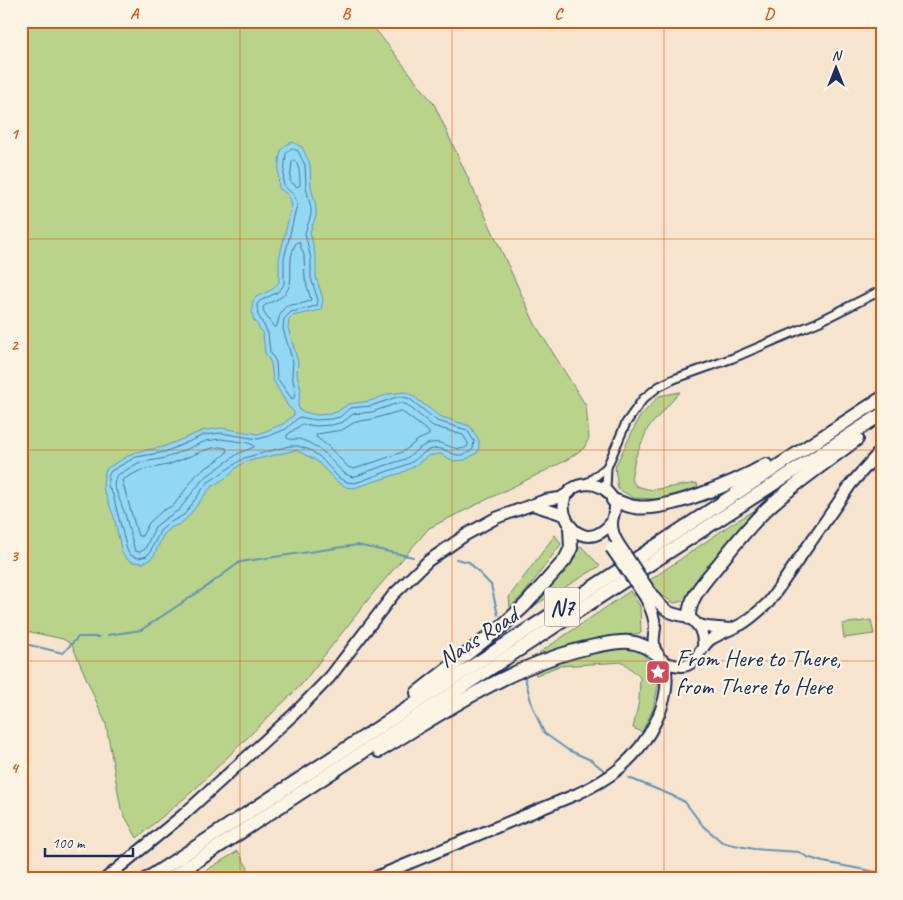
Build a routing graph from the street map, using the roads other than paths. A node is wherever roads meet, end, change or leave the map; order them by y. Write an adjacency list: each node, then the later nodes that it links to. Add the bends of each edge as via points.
1 (882, 290): 6 (street, via 818,322 658,387 634,409)
2 (882, 397): 9 (highway, N7, via 755,471 721,487 649,507 636,507); 24 (highway, Naas Road / N7)
3 (882, 414): 24 (highway, Naas Road / N7)
4 (882, 421): 17 (highway, via 796,484 757,519 706,579 689,608)
5 (882, 449): 19 (street, via 851,484 769,602)
6 (607, 467): 7 (street); 9 (street)
7 (585, 485): 8 (street); 9 (street, via 596,485)
8 (570, 492): 10 (street, via 560,498); 11 (street, via 564,503)
9 (609, 495): 12 (street, via 615,511)
10 (532, 504): 11 (street); 25 (street, via 496,518 428,561 393,595 330,677 293,715 183,815)
11 (564, 514): 13 (street)
12 (611, 523): 14 (street, via 603,532); 15 (street)
13 (570, 526): 14 (street, via 580,534); 24 (highway, N7, via 571,548 565,560 500,628)
14 (591, 535): 15 (street)
15 (615, 546): 16 (street, bridge)
16 (648, 595): 17 (street, via 668,611); 18 (street)
17 (688, 619): 18 (street, via 667,617); 19 (street, via 707,628); 20 (street, via 702,635)
18 (655, 629): 21 (street, via 652,639)
19 (731, 629): 20 (street)
20 (702, 648): 22 (street, via 696,659)
21 (660, 658): 22 (street); 23 (street); 24 (highway, N7, via 628,641 565,654 523,669 481,690 290,805)
22 (683, 666): 23 (street)
23 (667, 686): 28 (street, via 645,740 628,761 606,779)
24 (246, 821): 26 (highway, Naas Road / N7); 27 (highway, Naas Road / N7)
25 (105, 879)
26 (147, 879)
27 (169, 879)
28 (371, 879)

